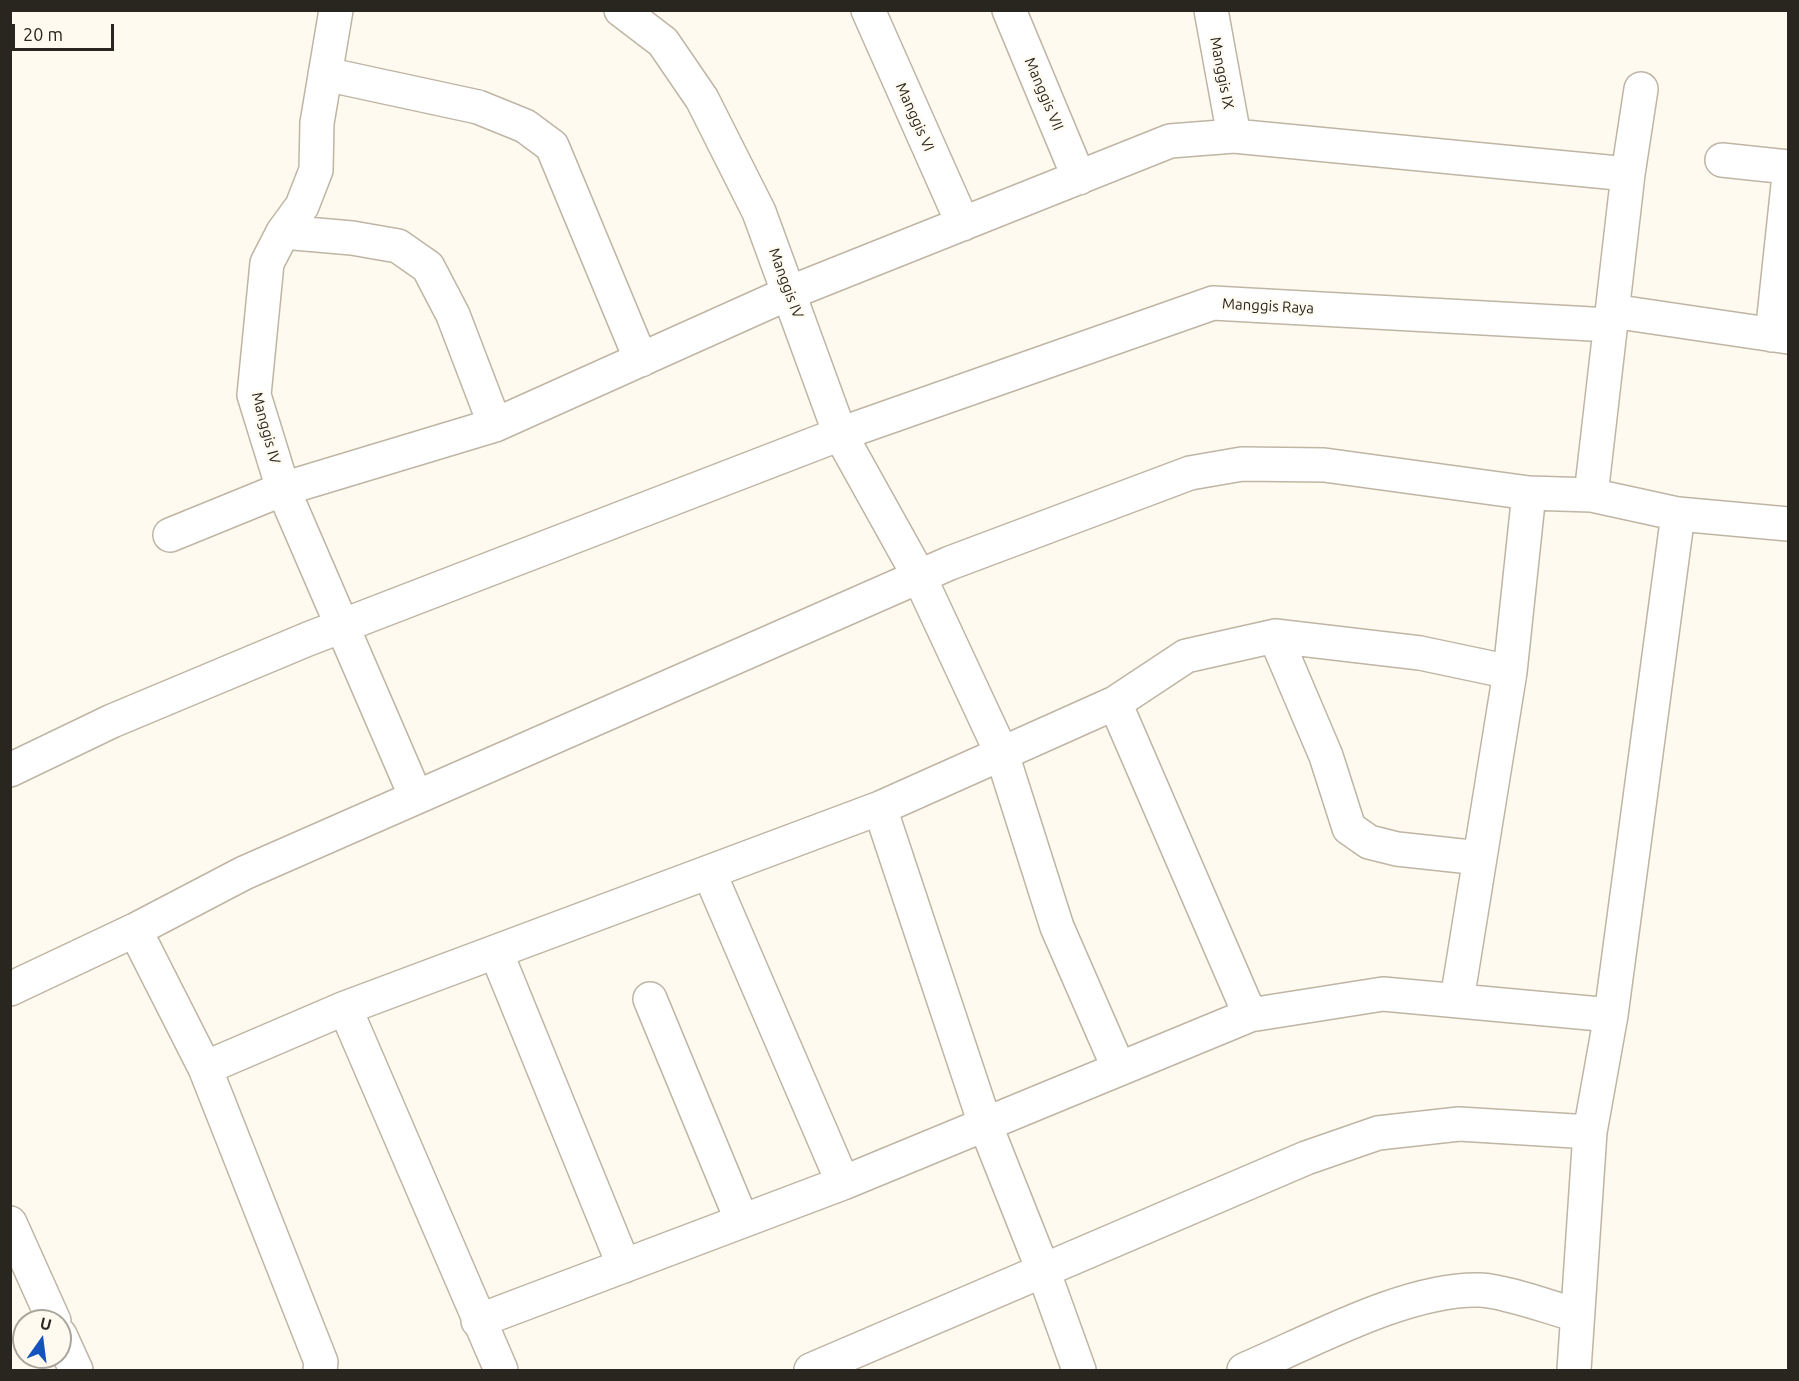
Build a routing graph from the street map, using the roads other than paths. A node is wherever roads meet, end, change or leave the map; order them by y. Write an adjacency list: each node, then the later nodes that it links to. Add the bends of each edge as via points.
1 (336, 10): 6 (street, Manggis IV)
2 (621, 10): 16 (street, Manggis IV, via 663,42 702,99 759,212)
3 (868, 10): 14 (street, Manggis VI)
4 (1009, 10): 12 (street, Manggis VII)
5 (1211, 10): 8 (street, Manggis IX)
6 (325, 74): 15 (street, Manggis IV, via 317,123 316,170 302,206); 19 (street, via 478,107 525,126 552,146)
7 (1641, 89): 11 (street)
8 (1234, 136): 11 (street); 12 (street, via 1170,141)
9 (1722, 160): 10 (street)
10 (1788, 167)
11 (1628, 174): 17 (street)
12 (1079, 178): 14 (street)
13 (1788, 185): 18 (street)
14 (963, 224): 16 (street)
15 (283, 232): 20 (street, via 398,246 428,267 453,315); 22 (street, Manggis IV, via 267,262 254,395)
16 (789, 293): 19 (street); 21 (street, Manggis IV)
17 (1611, 318): 18 (street, Manggis Raya); 21 (street, Manggis Raya, via 1213,303); 24 (street)
18 (1780, 336)
19 (642, 360): 20 (street)
20 (495, 425): 22 (street)
21 (840, 434): 28 (street, Manggis IV); 29 (street, Manggis Raya)
22 (283, 489): 27 (street); 29 (street, Manggis IV)
23 (1529, 493): 24 (street); 28 (street, via 1324,465 1242,464 1190,473); 31 (street)
24 (1591, 495): 25 (street)
25 (1678, 514): 26 (street); 46 (street)
26 (1788, 524)
27 (170, 535)
28 (919, 576): 33 (street, Manggis IV); 35 (street)
29 (343, 626): 34 (street, Manggis Raya, via 123,717); 35 (street, Manggis IV)
30 (1275, 636): 31 (street, via 1420,653); 32 (street, via 1186,656); 37 (street, via 1326,756 1349,828 1369,842 1397,849)
31 (1510, 672): 37 (street)
32 (1116, 703): 33 (street); 45 (street)
33 (1002, 754): 36 (street); 48 (street, Manggis IV, via 1057,927)
34 (10, 770)
35 (416, 797): 39 (street, via 244,873)
36 (879, 808): 38 (street); 49 (street)
37 (1480, 858): 43 (street)
38 (709, 872): 40 (street); 51 (street)
39 (135, 930): 41 (street); 47 (street)
40 (495, 952): 44 (street); 54 (street)
41 (10, 989)
42 (650, 999): 52 (street)
43 (1457, 1000): 45 (street, via 1383,994); 46 (street)
44 (345, 1008): 47 (street); 58 (street)
45 (1250, 1015): 48 (street)
46 (1611, 1016): 50 (street)
47 (205, 1068): 59 (street, via 321,1362)
48 (1119, 1069): 49 (street)
49 (985, 1124): 51 (street); 55 (street)
50 (1590, 1132): 55 (street, via 1459,1124 1378,1134 1306,1158); 57 (street)
51 (843, 1183): 52 (street)
52 (742, 1221): 54 (street)
53 (10, 1223): 56 (street)
54 (624, 1266): 58 (street)
55 (1044, 1270): 61 (street); 62 (street)
56 (49, 1309)
57 (1577, 1315): 63 (street, via 1482,1290 1455,1291 1396,1304); 64 (street)
58 (478, 1321): 60 (street)
59 (321, 1371)
60 (501, 1371)
61 (810, 1371)
62 (1079, 1371)
63 (1244, 1371)
64 (1574, 1371)

